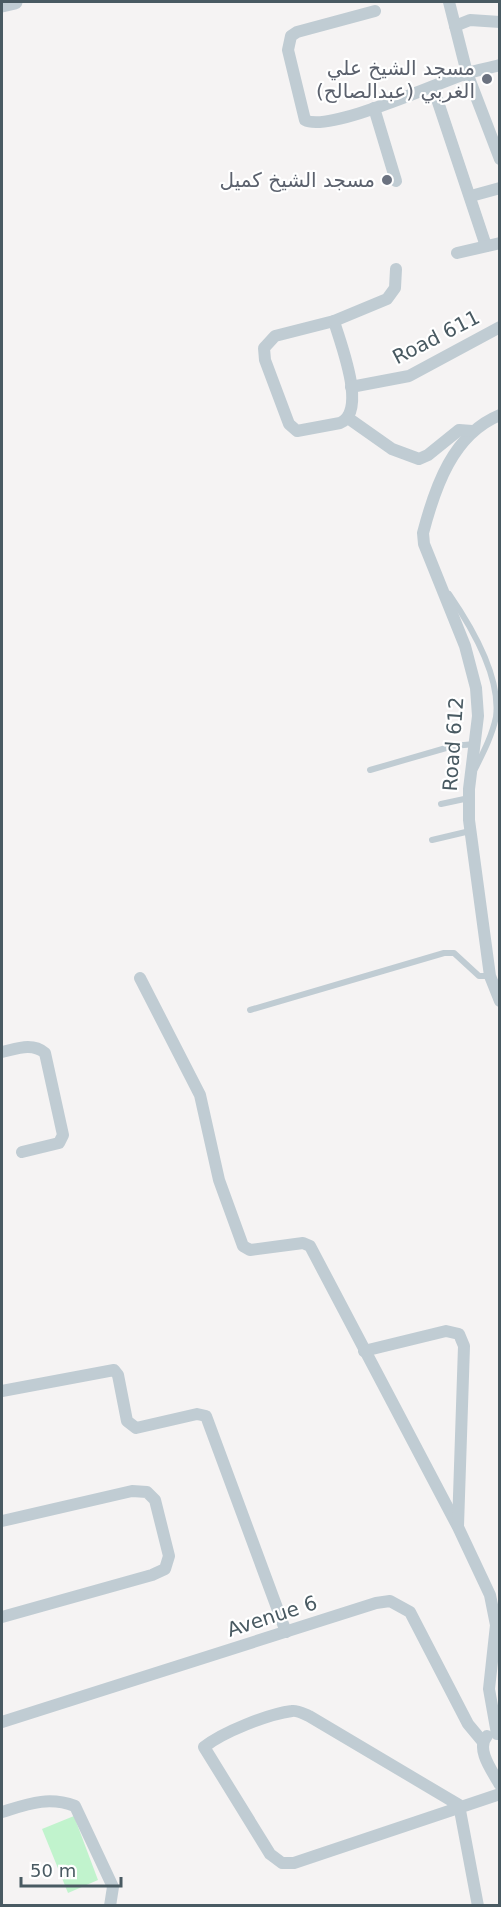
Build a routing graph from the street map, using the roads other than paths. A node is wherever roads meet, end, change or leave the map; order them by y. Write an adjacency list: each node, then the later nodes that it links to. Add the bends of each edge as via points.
1 (15, 2): 3 (street)
2 (449, 2): 6 (street)
3 (2, 5)
4 (375, 11): 10 (street, via 297,32 288,43 305,120 316,123)
5 (500, 22): 6 (street, via 470,20)
6 (455, 26): 8 (street)
7 (500, 65): 8 (street)
8 (468, 73): 9 (street); 11 (street)
9 (433, 87): 10 (street); 14 (street)
10 (374, 108): 12 (street)
11 (500, 159)
12 (396, 181)
13 (500, 188): 14 (street)
14 (471, 196): 16 (street)
15 (500, 243): 16 (street)
16 (486, 246): 17 (street)
17 (457, 253)
18 (396, 269): 19 (street, via 394,288 387,298)
19 (334, 321): 21 (street); 23 (street, via 275,336 266,344 264,356 293,430 304,431)
20 (500, 327): 21 (street, Road 611, via 418,372)
21 (351, 387): 23 (street)
22 (500, 416): 24 (street)
23 (348, 418): 24 (street, via 392,449 419,459 459,430)
24 (472, 431): 25 (street, Road 612, via 456,448 423,533)
25 (438, 579): 26 (street, Road 612, via 473,673 478,709); 28 (lane, via 473,629 493,681 496,715 490,740)
26 (475, 744): 27 (lane, via 453,746); 28 (street, Road 612)
27 (370, 770)
28 (470, 781): 29 (street, Road 612)
29 (469, 798): 30 (lane); 31 (street, Road 612)
30 (441, 804)
31 (470, 831): 32 (lane); 33 (street, Road 612)
32 (432, 840)
33 (490, 976): 35 (street, Road 612); 36 (lane, via 479,976 454,953 444,953)
34 (140, 978): 39 (street, via 200,1095 219,1180 243,1246 250,1250 303,1243 310,1246)
35 (500, 1001)
36 (250, 1010)
37 (2, 1052): 38 (street, via 38,1047 45,1053 63,1135 58,1143)
38 (22, 1152)
39 (364, 1351): 42 (street); 42 (street, via 446,1331 459,1334 464,1346)
40 (2, 1391): 44 (street, via 114,1370 131,1426 197,1414 206,1416)
41 (2, 1521): 43 (street, via 132,1491 147,1492 155,1500 169,1556 165,1569 152,1575)
42 (458, 1527): 46 (street, via 493,1605 496,1625 489,1689)
43 (2, 1617)
44 (286, 1632): 45 (street, Avenue 6); 47 (street, Avenue 6, via 383,1602 405,1607 468,1724)
45 (2, 1722)
46 (498, 1735): 47 (street, via 489,1735)
47 (483, 1742): 48 (street, Avenue 6, via 483,1750)
48 (496, 1770): 49 (street, Avenue 6)
49 (500, 1785)
50 (500, 1794): 51 (street)
51 (459, 1805): 51 (street, via 294,1710 216,1737 204,1747 270,1854 282,1863 294,1863); 54 (street)
52 (2, 1812): 53 (street, via 44,1799 75,1806 113,1887)
53 (110, 1905)
54 (478, 1905)

